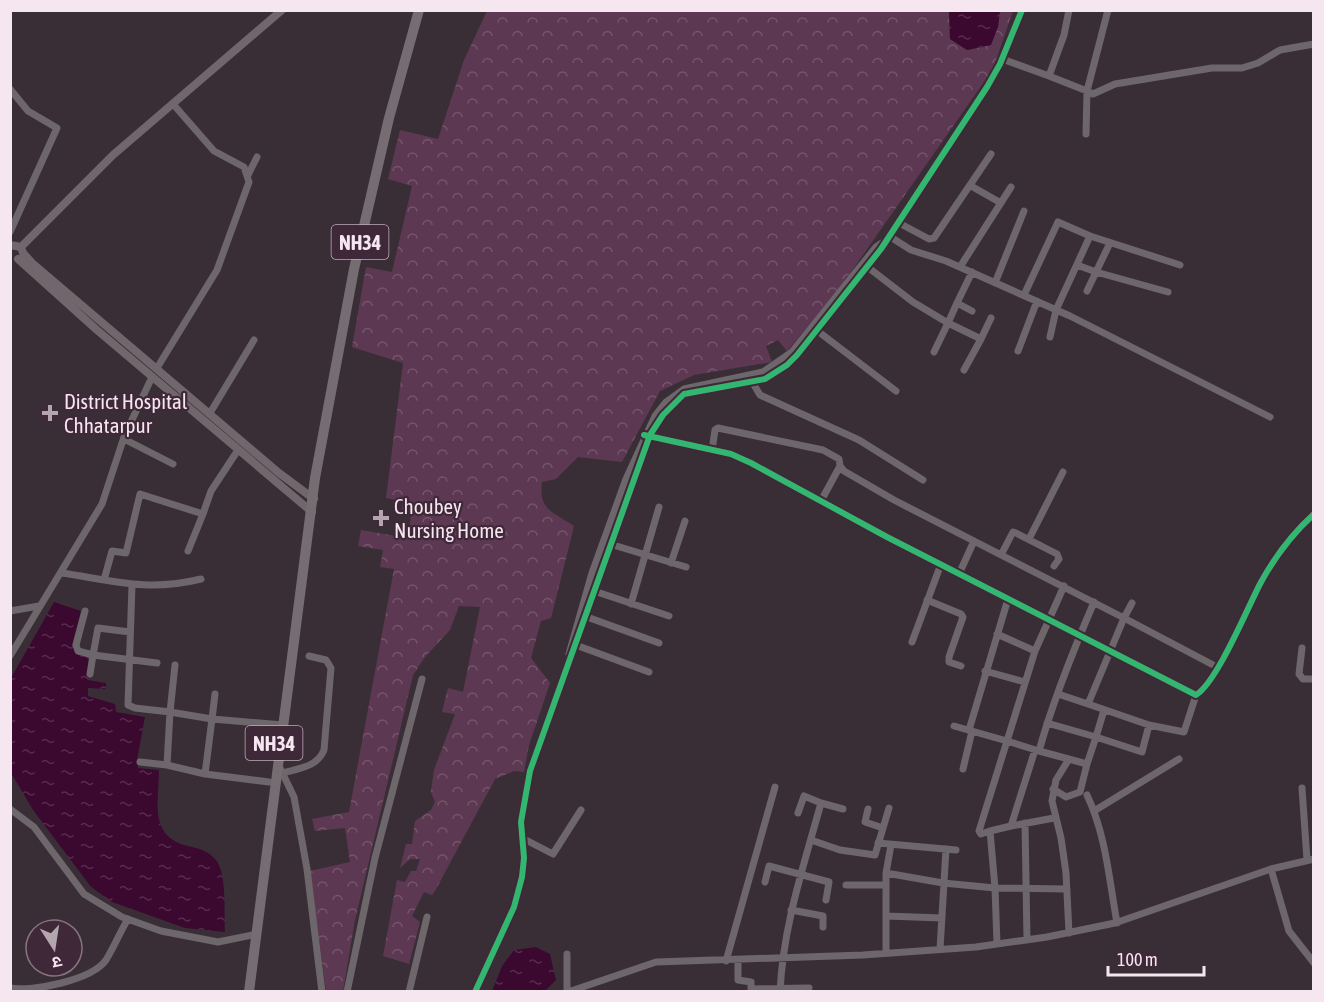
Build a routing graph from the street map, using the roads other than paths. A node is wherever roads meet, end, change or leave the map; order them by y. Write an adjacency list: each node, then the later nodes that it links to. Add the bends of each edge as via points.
1 (282, 10): 11 (main road)
2 (419, 10): 65 (highway, NH34, via 354,268)
3 (1022, 10): 7 (street)
4 (1069, 10): 8 (street)
5 (1108, 10): 10 (street)
6 (1314, 44): 10 (street, via 1280,50 1242,68 1193,71 1115,84 1093,94)
7 (1002, 59): 8 (street); 20 (street)
8 (1049, 76): 10 (street)
9 (10, 89): 21 (street, via 28,111 57,128)
10 (1088, 91): 12 (street)
11 (173, 104): 15 (street, via 214,151 244,167); 26 (main road, via 113,155)
12 (1086, 134)
13 (991, 154): 16 (street)
14 (257, 157): 15 (street)
15 (248, 176): 49 (street, via 217,270)
16 (971, 186): 18 (street); 20 (street, via 931,240)
17 (1011, 187): 18 (street)
18 (1001, 203): 30 (street)
19 (1024, 210): 33 (street)
20 (900, 223): 23 (street)
21 (10, 232)
22 (1090, 236): 24 (street); 28 (street); 36 (street, via 1058,222)
23 (887, 239): 27 (street, via 876,247); 30 (street)
24 (1109, 244): 29 (street); 32 (street)
25 (11, 245): 26 (main road)
26 (18, 254): 49 (main road); 51 (main road)
27 (865, 265): 42 (street); 43 (street)
28 (1077, 265): 32 (street); 39 (street)
29 (1180, 265)
30 (960, 267): 31 (street)
31 (972, 272): 33 (street); 38 (street)
32 (1096, 272): 34 (street); 35 (street)
33 (995, 283): 36 (street)
34 (1087, 291)
35 (1167, 292)
36 (1024, 296): 37 (street)
37 (1037, 301): 39 (street); 47 (street)
38 (957, 303): 40 (street); 42 (street)
39 (1056, 310): 44 (street); 55 (street)
40 (972, 311)
41 (991, 318): 45 (street)
42 (948, 323): 45 (street); 48 (street)
43 (815, 329): 52 (street, via 780,362); 53 (street)
44 (1050, 337)
45 (981, 339): 50 (street)
46 (254, 340): 54 (street)
47 (1018, 351)
48 (934, 352)
49 (157, 368): 54 (main road)
50 (964, 370)
51 (152, 377): 57 (street); 58 (main road)
52 (751, 379): 56 (street, via 679,392 666,402); 63 (street, via 760,395 859,440)
53 (896, 391)
54 (210, 413): 65 (main road)
55 (1270, 417)
56 (647, 435): 59 (street); 72 (street); 103 (street, via 592,573)
57 (124, 439): 60 (street); 80 (street, via 102,504)
58 (237, 450): 65 (main road); 67 (street, via 211,491)
59 (712, 450): 61 (street, via 718,428 823,450 838,459); 64 (street, via 751,463)
60 (173, 464)
61 (840, 466): 64 (street); 71 (street)
62 (1063, 472): 70 (street)
63 (923, 480)
64 (820, 501): 77 (street)
65 (310, 503): 130 (highway, NH34)
66 (659, 507): 74 (street)
67 (203, 514): 73 (street); 83 (street, via 140,494 126,552 112,551)
68 (1314, 514): 115 (street, via 1297,529 1272,565)
69 (686, 521): 76 (street)
70 (1029, 539): 75 (street, via 1013,532); 78 (street, via 1057,554 1059,559)
71 (974, 542): 75 (street); 81 (street)
72 (610, 544): 74 (street); 86 (street)
73 (188, 551)
74 (644, 555): 76 (street); 91 (street)
75 (1001, 555): 85 (street)
76 (671, 562): 79 (street)
77 (941, 564): 81 (street); 88 (street)
78 (1054, 566)
79 (686, 567)
80 (62, 573): 83 (street); 92 (street)
81 (959, 574): 87 (street)
82 (201, 579): 84 (street)
83 (104, 580): 84 (street)
84 (132, 585): 99 (street)
85 (1064, 586): 89 (street); 98 (street)
86 (594, 591): 91 (street); 96 (street)
87 (1008, 599): 98 (street); 100 (street)
88 (927, 600): 102 (street); 114 (street, via 963,617 949,657 949,662)
89 (1094, 602): 97 (street); 101 (street)
90 (1132, 603): 97 (street)
91 (631, 604): 95 (street)
92 (39, 606): 93 (street); 109 (street)
93 (10, 611)
94 (85, 611): 108 (street, via 76,648)
95 (669, 616)
96 (586, 617): 103 (street); 104 (street)
97 (1124, 618): 107 (street); 115 (street)
98 (1050, 620): 101 (street); 106 (street)
99 (130, 632): 108 (street, via 98,628); 111 (street)
100 (997, 634): 106 (street); 116 (street)
101 (1080, 636): 107 (street); 123 (street)
102 (912, 642)
103 (573, 644): 117 (street); 163 (street, via 530,771)
104 (659, 644)
105 (1302, 648): 120 (street, via 1299,675)
106 (1035, 651): 121 (street)
107 (1109, 651): 124 (street); 125 (street)
108 (93, 655): 111 (street); 118 (street)
109 (10, 656)
110 (309, 656): 142 (street, via 326,660 332,668 324,750 314,764)
111 (129, 659): 112 (street); 127 (street, via 128,705)
112 (157, 663)
113 (175, 665): 127 (street)
114 (961, 666)
115 (1216, 667): 124 (street)
116 (985, 671): 121 (street); 133 (street)
117 (649, 672)
118 (90, 674)
119 (422, 679): 207 (street, via 375,858)
120 (1314, 679)
121 (1025, 682): 135 (street)
122 (215, 694): 128 (street)
123 (1058, 694): 125 (street); 129 (street)
124 (1196, 695): 131 (street, via 1184,732)
125 (1088, 704): 126 (street)
126 (1104, 710): 131 (street); 134 (street)
127 (170, 712): 128 (street); 141 (street)
128 (212, 719): 130 (street); 144 (street)
129 (1047, 723): 134 (street); 136 (street)
130 (280, 725): 142 (highway, NH34); 145 (highway, NH34)
131 (1149, 725): 134 (street, via 1142,752)
132 (954, 726): 133 (street)
133 (971, 731): 135 (street); 143 (street)
134 (1096, 737): 140 (street)
135 (1007, 741): 136 (street); 162 (street, via 979,825 980,833)
136 (1037, 750): 137 (street); 160 (street)
137 (1069, 759): 140 (street); 148 (street)
138 (1179, 759): 156 (street)
139 (140, 762): 141 (street)
140 (1087, 764): 148 (street, via 1080,792 1066,797)
141 (167, 765): 144 (street)
142 (280, 768): 189 (highway, NH34); 206 (street, via 294,797)
143 (963, 770)
144 (204, 774): 145 (street)
145 (269, 782): 189 (highway, NH34)
146 (776, 787): 197 (street)
147 (1302, 788): 169 (street)
148 (1053, 789): 158 (street)
149 (1087, 795): 156 (street)
150 (821, 803): 153 (street); 157 (street, via 804,796); 164 (street)
151 (889, 808): 161 (street)
152 (10, 809): 185 (street, via 34,827 84,894)
153 (843, 809)
154 (868, 809): 161 (street, via 866,822)
155 (581, 810): 163 (street, via 553,854)
156 (1094, 811): 186 (street, via 1105,847)
157 (798, 813)
158 (1054, 818): 159 (street); 178 (street, via 1061,838)
159 (1025, 823): 160 (street); 179 (street)
160 (1011, 826): 162 (street)
161 (883, 828): 165 (street)
162 (990, 831): 177 (street)
163 (522, 838): 208 (street, via 524,867 513,907)
164 (811, 840): 165 (street, via 840,850 875,855); 172 (street)
165 (878, 843): 166 (street)
166 (891, 844): 167 (street); 171 (street)
167 (946, 849): 168 (street); 174 (street)
168 (956, 850)
169 (1311, 860): 170 (street)
170 (1271, 869): 186 (street); 198 (street, via 1289,932)
171 (886, 873): 174 (street); 176 (street)
172 (800, 876): 173 (street, via 769,866); 180 (street, via 829,882); 181 (street)
173 (765, 882)
174 (943, 883): 177 (street); 184 (street)
175 (846, 885): 176 (street)
176 (886, 885): 182 (street)
177 (995, 888): 179 (street); 191 (street)
178 (1067, 889): 179 (street); 188 (street)
179 (1026, 890): 190 (street)
180 (826, 900)
181 (791, 910): 187 (street, via 823,916); 195 (street)
182 (886, 916): 184 (street); 193 (street)
183 (427, 917): 202 (street)
184 (942, 918): 192 (street)
185 (128, 919): 189 (street, via 161,931 218,942); 199 (street, via 105,961 95,970 63,983)
186 (1117, 922): 188 (street)
187 (823, 927)
188 (1069, 933): 190 (street)
189 (253, 935): 204 (highway, NH34); 205 (highway, NH34)
190 (1027, 940): 191 (street)
191 (996, 944): 192 (street)
192 (940, 949): 193 (street)
193 (886, 953): 195 (street)
194 (567, 954): 209 (street)
195 (782, 959): 196 (street); 203 (street)
196 (738, 960): 197 (street); 201 (street, via 738,980 751,982)
197 (726, 961): 209 (street, via 656,962)
198 (1314, 963)
199 (10, 988)
200 (809, 988): 203 (street)
201 (751, 990): 203 (street)
202 (410, 991)
203 (780, 991)
204 (243, 992)
205 (249, 992)
206 (322, 992)
207 (347, 992)
208 (476, 992)
209 (568, 992)

